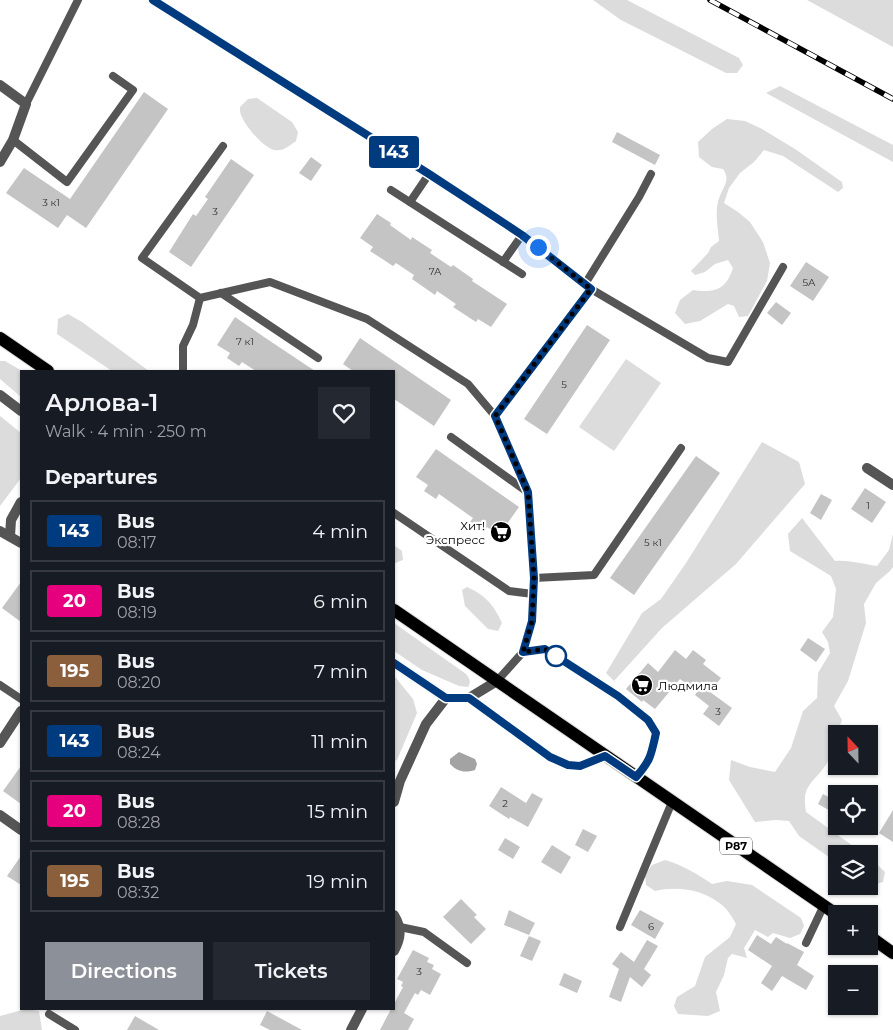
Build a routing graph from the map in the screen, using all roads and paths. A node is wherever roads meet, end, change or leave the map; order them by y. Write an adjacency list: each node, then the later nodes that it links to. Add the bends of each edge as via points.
1 (78, 0): 5 (lane)
2 (153, 0): 9 (lane)
3 (113, 76): 6 (lane, via 133,90 67,182)
4 (0, 85): 5 (street)
5 (26, 104): 6 (street)
6 (13, 140): 8 (street)
7 (223, 146): 19 (lane, via 142,258)
8 (0, 162)
9 (429, 174): 12 (lane); 13 (lane)
10 (651, 174): 17 (lane)
11 (391, 190): 12 (lane)
12 (410, 202): 14 (lane)
13 (522, 235): 14 (lane); 17 (lane)
14 (503, 262): 16 (lane)
15 (783, 267): 17 (lane, via 728,362 708,358)
16 (522, 274)
17 (588, 286): 26 (lane)
18 (221, 292): 19 (lane); 21 (lane); 26 (lane, via 270,282 368,320 468,384)
19 (200, 298): 23 (lane, via 183,346)
20 (0, 338): 22 (main road)
21 (318, 358)
22 (47, 370)
23 (183, 370)
24 (0, 395): 25 (street)
25 (20, 409)
26 (495, 416): 31 (lane)
27 (451, 437): 31 (lane)
28 (682, 448): 36 (lane, via 594,575)
29 (867, 468): 30 (street)
30 (893, 485)
31 (528, 492): 36 (lane)
32 (20, 504): 34 (street)
33 (395, 514): 37 (lane, via 509,591)
34 (5, 533): 35 (street)
35 (20, 542)
36 (534, 578): 37 (lane)
37 (533, 594): 39 (lane, via 532,621)
38 (395, 611): 41 (main road, Р87)
39 (523, 652): 41 (lane); 49 (lane, via 545,649 614,693 648,720 656,733 650,757)
40 (395, 664): 44 (street)
41 (497, 681): 45 (street); 48 (main road, Р87)
42 (0, 685): 43 (lane)
43 (20, 698)
44 (446, 698): 45 (street); 50 (street, via 426,724)
45 (469, 698): 48 (lane, via 550,757 568,765 580,766)
46 (20, 713): 47 (street)
47 (0, 743)
48 (605, 756): 49 (main road, Р87)
49 (636, 777): 52 (main road, Р87)
50 (397, 780): 51 (street)
51 (395, 795)
52 (672, 802): 55 (main road, Р87); 59 (lane)
53 (0, 815): 54 (street)
54 (20, 829)
55 (824, 905): 56 (main road, Р87); 60 (lane)
56 (828, 908)
57 (395, 917): 58 (street)
58 (400, 927): 62 (street); 64 (lane, via 424,932)
59 (620, 927)
60 (806, 942)
61 (878, 942): 63 (main road)
62 (395, 949)
63 (893, 953)
64 (467, 963)
65 (361, 1010): 68 (street)
66 (49, 1014): 67 (lane)
67 (75, 1030)
68 (351, 1030)

